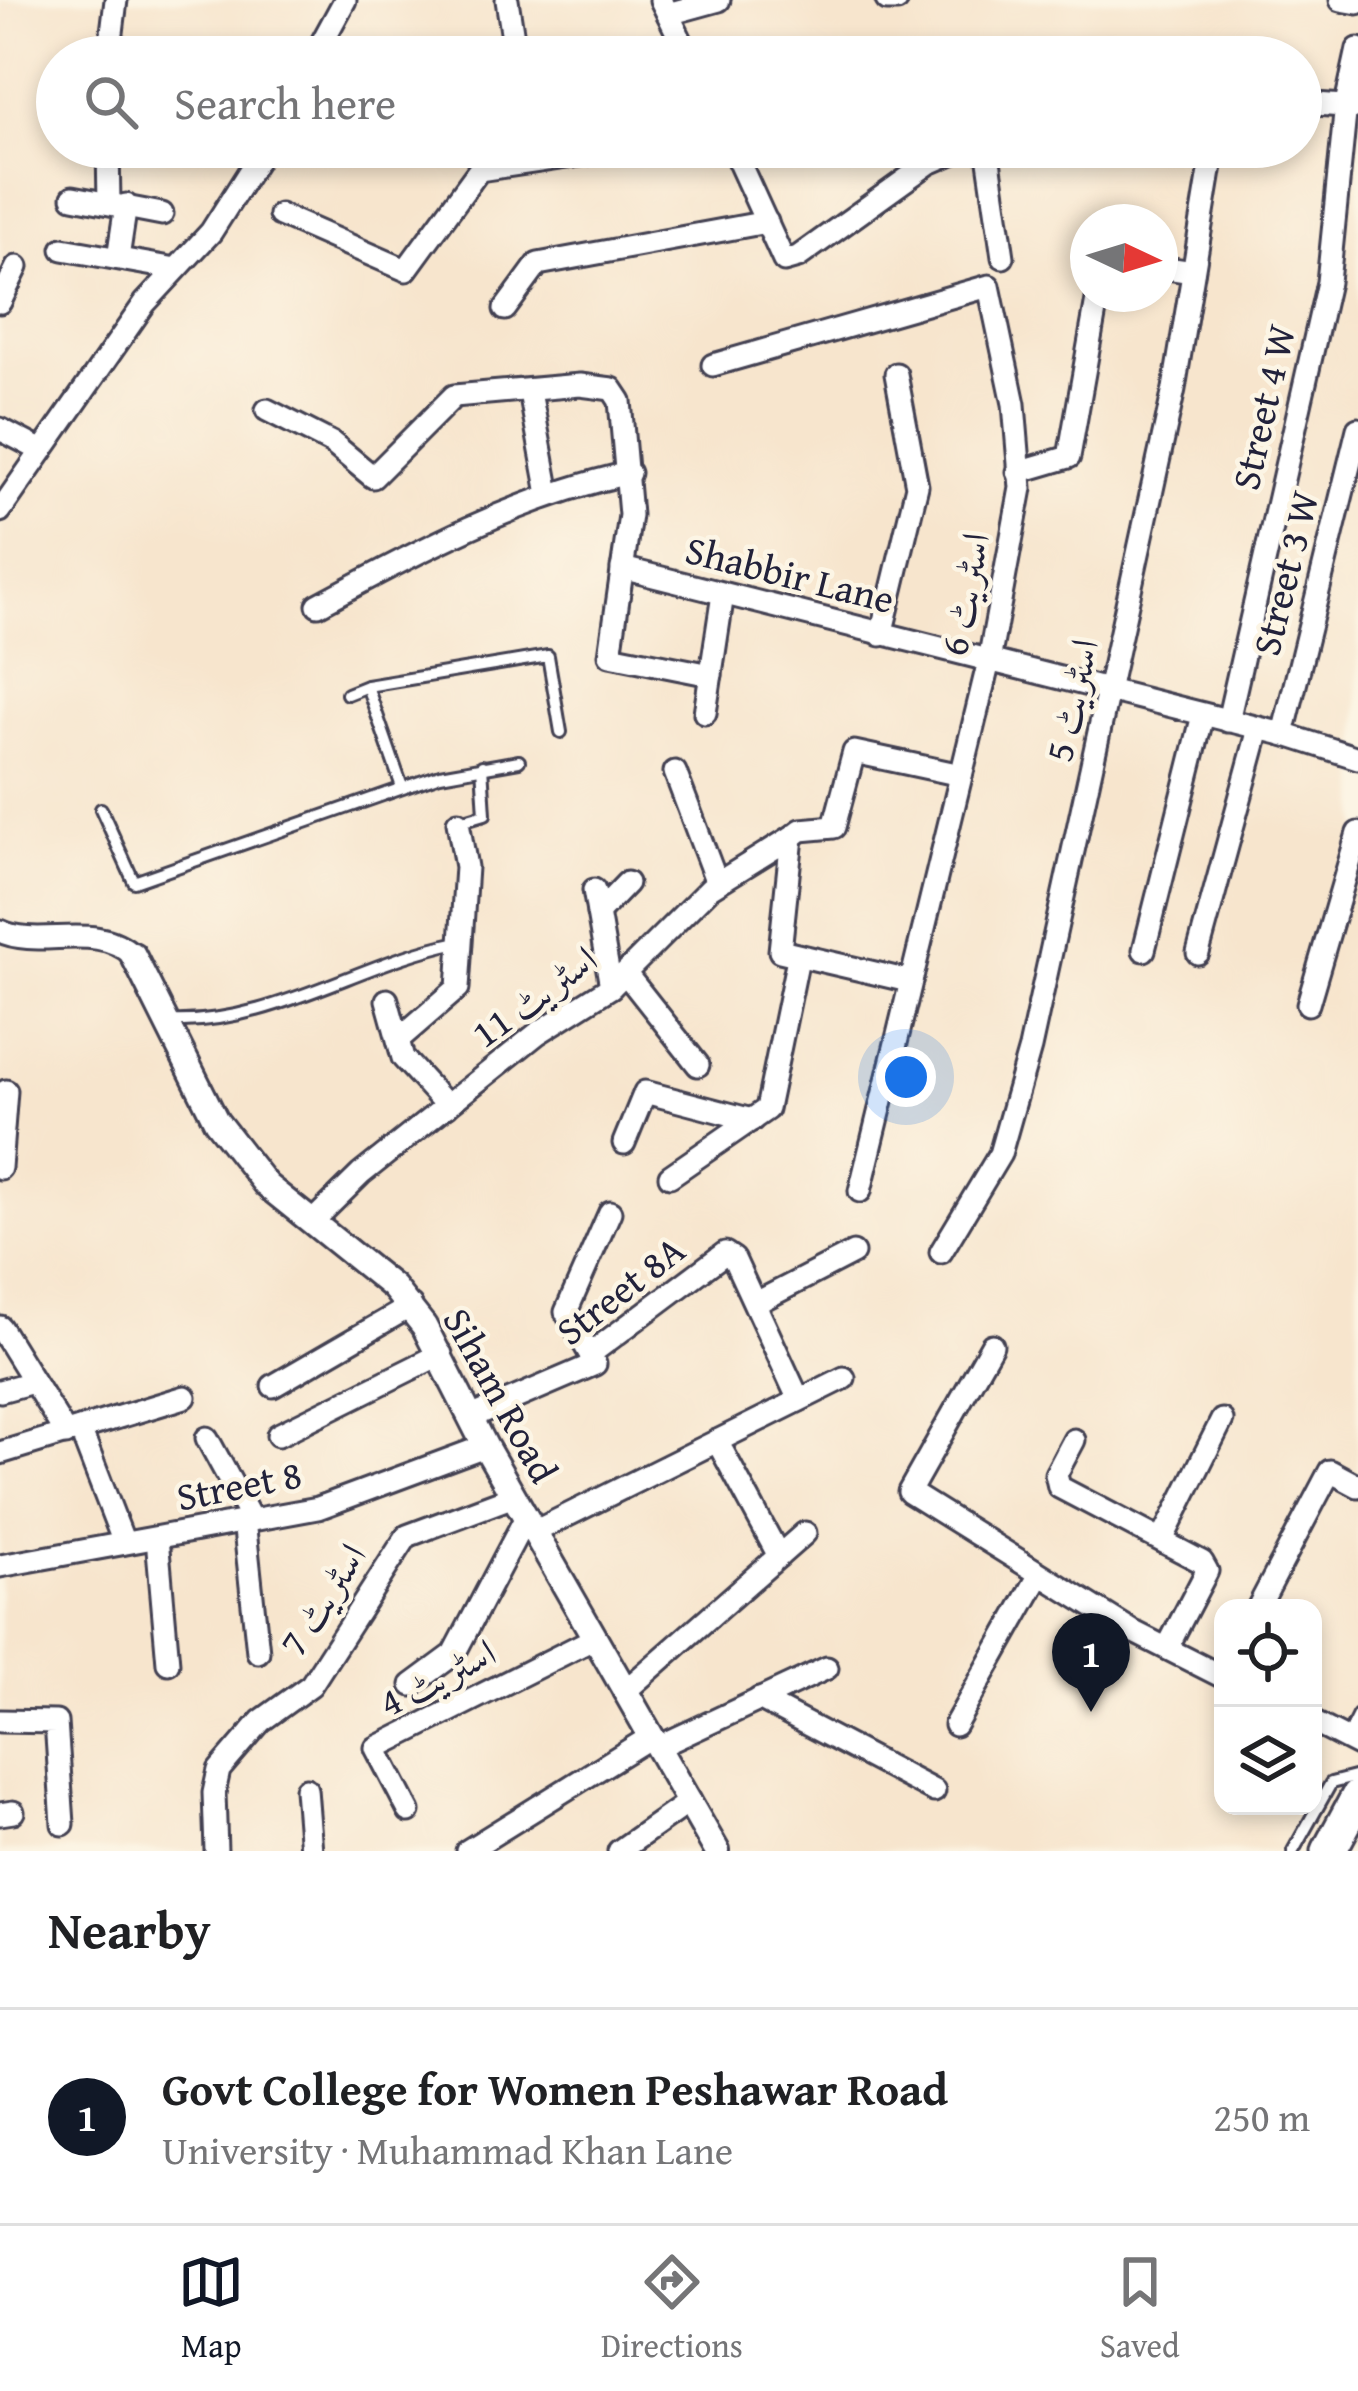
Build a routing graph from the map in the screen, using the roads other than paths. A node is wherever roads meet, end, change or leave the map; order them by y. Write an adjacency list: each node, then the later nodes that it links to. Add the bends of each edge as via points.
1 (116, 0): 10 (street)
2 (345, 0): 11 (street)
3 (507, 0): 12 (street)
4 (719, 0): 9 (street)
5 (887, 0): 6 (street)
6 (897, 0)
7 (1341, 0): 8 (street)
8 (1358, 3)
9 (664, 7): 13 (street)
10 (112, 36)
11 (325, 36)
12 (513, 36)
13 (678, 36)
14 (1358, 49): 16 (street, Street 4 W)
15 (1322, 104): 16 (street)
16 (1352, 106): 61 (street, Street 4 W, via 1328,282)
17 (112, 168): 25 (street)
18 (252, 168): 33 (street)
19 (492, 168): 27 (street, via 479,170 406,270)
20 (741, 168): 28 (street)
21 (922, 168): 28 (street, via 798,257 779,256)
22 (990, 168): 30 (street)
23 (1210, 168): 35 (street, اسٹریٹ 5)
24 (73, 197): 25 (street)
25 (118, 204): 26 (street); 31 (street)
26 (162, 214)
27 (280, 215)
28 (767, 222): 37 (street, via 538,264)
29 (63, 249): 31 (street)
30 (1003, 256)
31 (118, 258): 33 (street)
32 (17, 267): 36 (street)
33 (176, 269): 45 (street)
34 (1178, 270): 35 (street)
35 (1193, 272): 58 (street, اسٹریٹ 5)
36 (0, 302)
37 (505, 309)
38 (1095, 312): 46 (street, via 1069,457)
39 (713, 365): 46 (street, اسٹریٹ 6, via 989,286 1014,404)
40 (896, 374): 53 (street, via 917,486)
41 (530, 392): 42 (street, via 443,401 373,477 332,442); 47 (street, via 612,389); 48 (street)
42 (267, 410)
43 (0, 429): 45 (street)
44 (1358, 429): 64 (street, Street 3 W)
45 (40, 450): 49 (street)
46 (1018, 472): 54 (street, اسٹریٹ 6)
47 (629, 473): 48 (street); 50 (street)
48 (549, 494): 52 (street, via 441,538)
49 (0, 511)
50 (622, 568): 51 (street, Shabbir Lane); 55 (street, via 610,655)
51 (723, 594): 53 (street, Shabbir Lane); 55 (street)
52 (318, 604)
53 (881, 635): 54 (street, Shabbir Lane)
54 (989, 661): 58 (street, Shabbir Lane); 69 (street, اسٹریٹ 6)
55 (711, 675): 59 (street)
56 (368, 686): 57 (lane); 63 (lane, via 548,656); 70 (lane)
57 (347, 694)
58 (1111, 694): 60 (street, Shabbir Lane); 101 (street, اسٹریٹ 5, via 1016,1102 1000,1154)
59 (705, 713)
60 (1203, 715): 61 (street, Shabbir Lane); 81 (street)
61 (1228, 722): 62 (street, Shabbir Lane)
62 (1259, 729): 64 (street, Shabbir Lane); 82 (street)
63 (561, 732)
64 (1283, 734): 65 (street, Shabbir Lane)
65 (1358, 758)
66 (519, 761): 67 (lane)
67 (482, 766): 70 (lane); 72 (lane, via 485,814)
68 (675, 772): 76 (street)
69 (961, 775): 74 (street, اسٹریٹ 11, via 854,752 834,827 801,830); 86 (street, اسٹریٹ 6)
70 (402, 787): 71 (lane, via 134,882)
71 (101, 809)
72 (458, 822): 80 (street, via 466,867)
73 (1358, 833): 88 (street)
74 (792, 841): 76 (street, اسٹریٹ 11); 84 (street, via 777,946)
75 (627, 883): 78 (street)
76 (717, 883): 85 (street, اسٹریٹ 11)
77 (595, 890): 78 (street)
78 (598, 913): 85 (street)
79 (0, 931): 83 (street, via 20,940 62,932)
80 (459, 942): 89 (lane, via 410,952 240,1015); 90 (street, via 458,988)
81 (1144, 950)
82 (1198, 953)
83 (133, 956): 89 (street, Siham Road)
84 (798, 958): 86 (street); 94 (street, via 767,1109)
85 (618, 981): 91 (street); 93 (street, اسٹریٹ 11)
86 (909, 981): 98 (street, اسٹریٹ 6)
87 (387, 1000): 90 (street)
88 (1309, 1004)
89 (165, 1021): 100 (street, Siham Road, via 216,1120 266,1185)
90 (399, 1039): 93 (street, via 409,1069)
91 (698, 1065)
92 (3, 1091): 96 (street)
93 (447, 1106): 100 (street, اسٹریٹ 11)
94 (752, 1120): 95 (street, via 645,1092); 97 (street)
95 (624, 1143)
96 (0, 1168)
97 (670, 1176)
98 (860, 1191)
99 (610, 1212): 109 (street, via 566,1312)
100 (312, 1222): 104 (street, Siham Road)
101 (941, 1252)
102 (853, 1253): 103 (street)
103 (756, 1303): 109 (street, Street 8A, via 725,1253); 115 (street, Street 8A)
104 (411, 1306): 108 (street, Siham Road); 112 (street)
105 (0, 1327): 107 (street)
106 (992, 1345): 134 (street, via 909,1492)
107 (6, 1352): 111 (street)
108 (440, 1354): 116 (street, Siham Road); 119 (street)
109 (590, 1354): 116 (street, Street 8A, via 595,1364)
110 (844, 1378): 115 (street)
111 (33, 1382): 113 (street); 118 (street)
112 (273, 1386)
113 (0, 1391)
114 (185, 1397): 118 (street)
115 (799, 1400): 122 (street)
116 (471, 1417): 123 (street, Siham Road)
117 (1222, 1420): 130 (street)
118 (73, 1431): 124 (street); 131 (street)
119 (278, 1435)
120 (207, 1438): 127 (street)
121 (1074, 1440): 130 (street, via 1056,1474 1059,1487)
122 (717, 1441): 126 (street); 132 (street)
123 (485, 1446): 126 (street, Siham Road); 127 (street, Street 8, via 318,1508)
124 (0, 1453)
125 (1358, 1486): 135 (street, via 1330,1471)
126 (524, 1515): 136 (street, Siham Road); 142 (street, via 454,1654); 158 (street, اسٹریٹ 7, via 407,1536 311,1684 261,1721 219,1770)
127 (248, 1520): 129 (street, Street 8); 138 (street)
128 (805, 1533): 132 (street)
129 (157, 1538): 131 (street, Street 8); 139 (street)
130 (1162, 1540): 137 (street, via 1207,1571)
131 (124, 1543): 133 (street, Street 8)
132 (779, 1556): 143 (street)
133 (0, 1566)
134 (1039, 1576): 137 (street); 147 (street)
135 (1263, 1599)
136 (595, 1638): 143 (street, Siham Road); 156 (street, اسٹریٹ 4, via 376,1748)
137 (1167, 1648): 141 (street)
138 (258, 1652)
139 (168, 1664)
140 (827, 1668): 144 (street)
141 (1214, 1672)
142 (412, 1685)
143 (624, 1692): 149 (street, Siham Road)
144 (759, 1699): 149 (street); 153 (street)
145 (1358, 1715): 150 (lane)
146 (0, 1721): 157 (street, via 56,1722)
147 (955, 1725)
148 (1322, 1727): 150 (street)
149 (655, 1742): 155 (street, Siham Road); 160 (street)
150 (1352, 1742)
151 (1358, 1776): 163 (lane, via 1330,1783)
152 (306, 1789): 159 (street)
153 (934, 1792)
154 (1358, 1797): 164 (highway)
155 (691, 1801): 161 (street); 162 (street, Siham Road)
156 (409, 1811)
157 (63, 1824)
158 (216, 1851)
159 (311, 1851)
160 (467, 1851)
161 (619, 1851)
162 (717, 1851)
163 (1293, 1851)
164 (1329, 1851)

